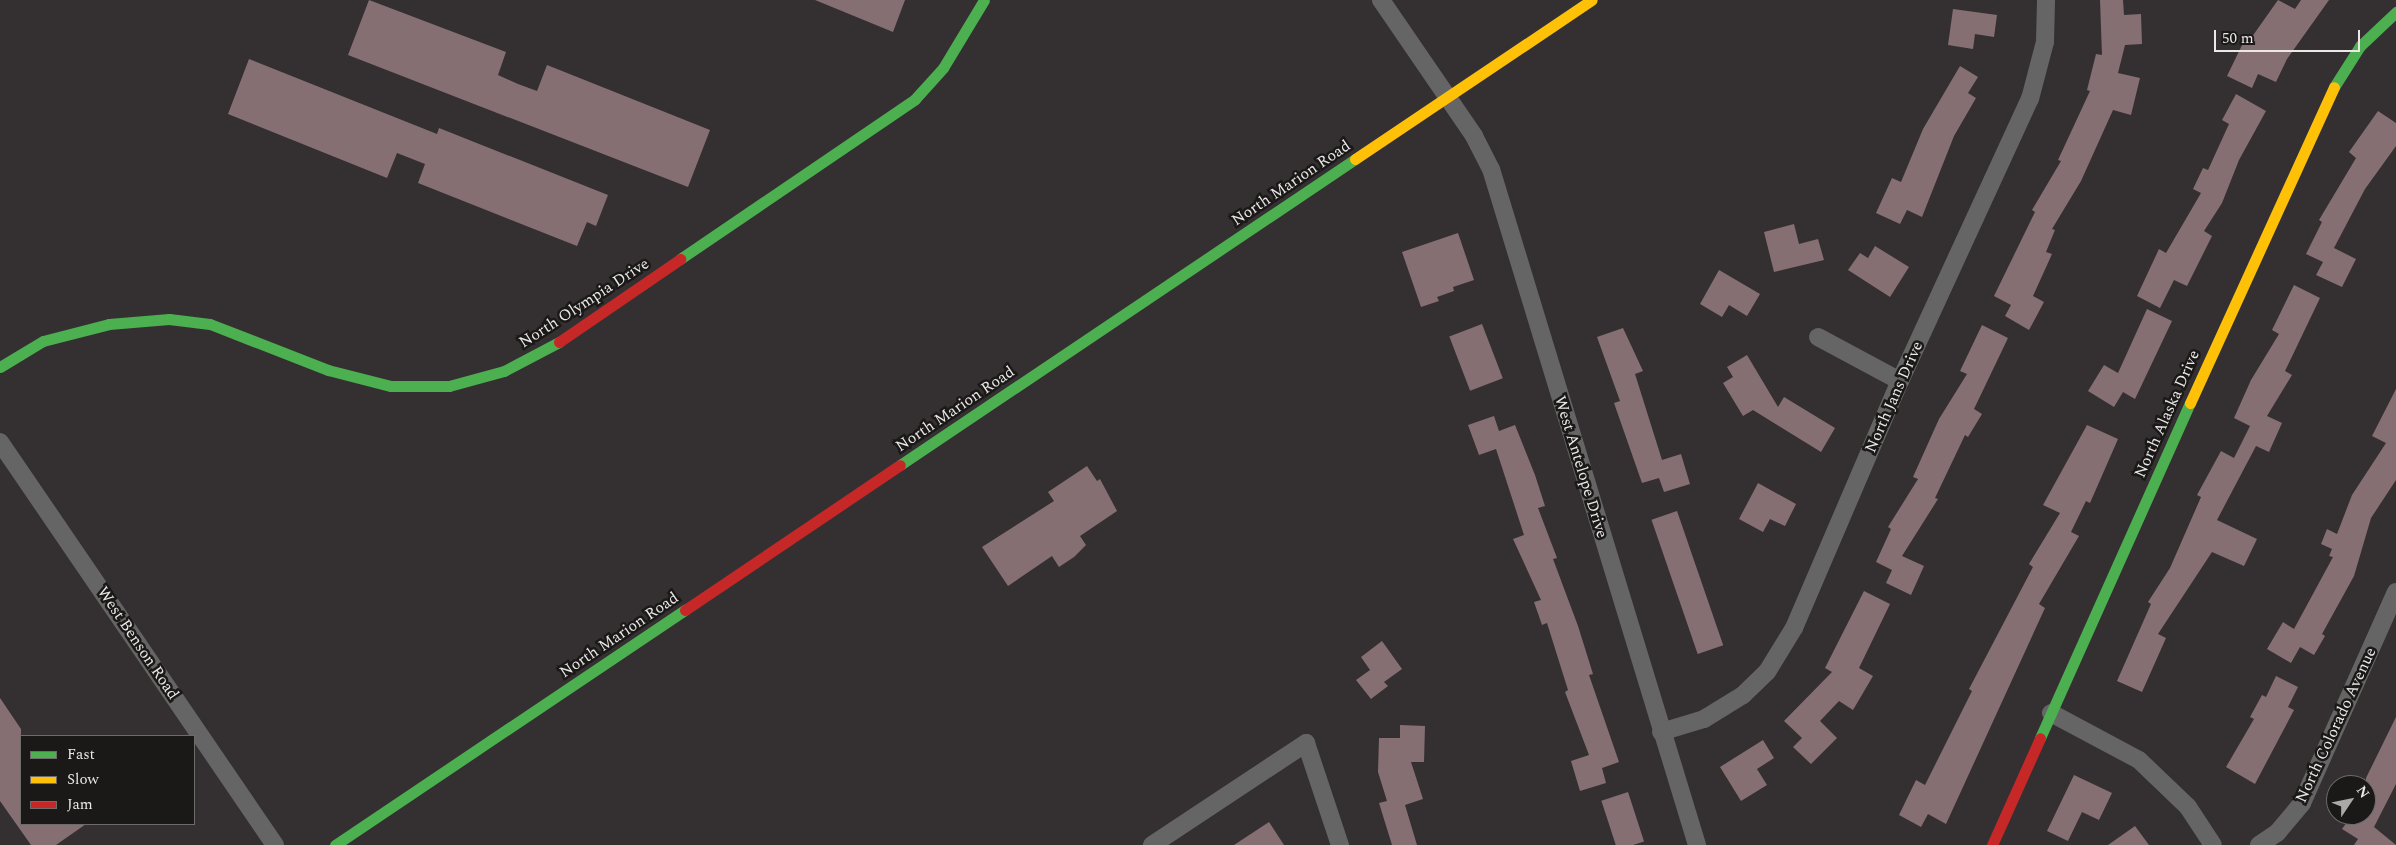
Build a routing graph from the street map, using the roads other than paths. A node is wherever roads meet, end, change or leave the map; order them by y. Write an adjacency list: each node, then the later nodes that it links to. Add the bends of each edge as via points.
1 (984, 0): 8 (street, North Olympia Drive, via 943,68 915,99 547,350 504,371 449,386 390,386 328,370 210,324 169,318 109,324 42,341)
2 (1381, 0): 6 (street, West Antelope Drive)
3 (1592, 0): 6 (street, North Marion Road)
4 (2046, 0): 9 (street, North Jans Drive, via 2045,42 2030,99)
5 (2396, 12): 12 (street, North Alaska Drive, via 2360,46 2323,104)
6 (1448, 97): 13 (street, West Antelope Drive, via 1482,152 1501,196); 15 (street, North Marion Road)
7 (1818, 337): 9 (street)
8 (0, 367)
9 (1900, 381): 13 (street, North Jans Drive, via 1812,588 1776,660 1743,696 1719,711)
10 (0, 442): 14 (street, West Benson Road)
11 (2396, 592): 21 (street, North Colorado Avenue, via 2302,803 2277,833)
12 (2051, 713): 19 (street, North Alaska Drive); 20 (street, via 2139,760 2188,807)
13 (1661, 732): 18 (street, West Antelope Drive)
14 (275, 845)
15 (335, 845)
16 (1152, 845): 17 (street, via 1306,743)
17 (1340, 845)
18 (1697, 845)
19 (1992, 845)
20 (2213, 845)
21 (2259, 845)

